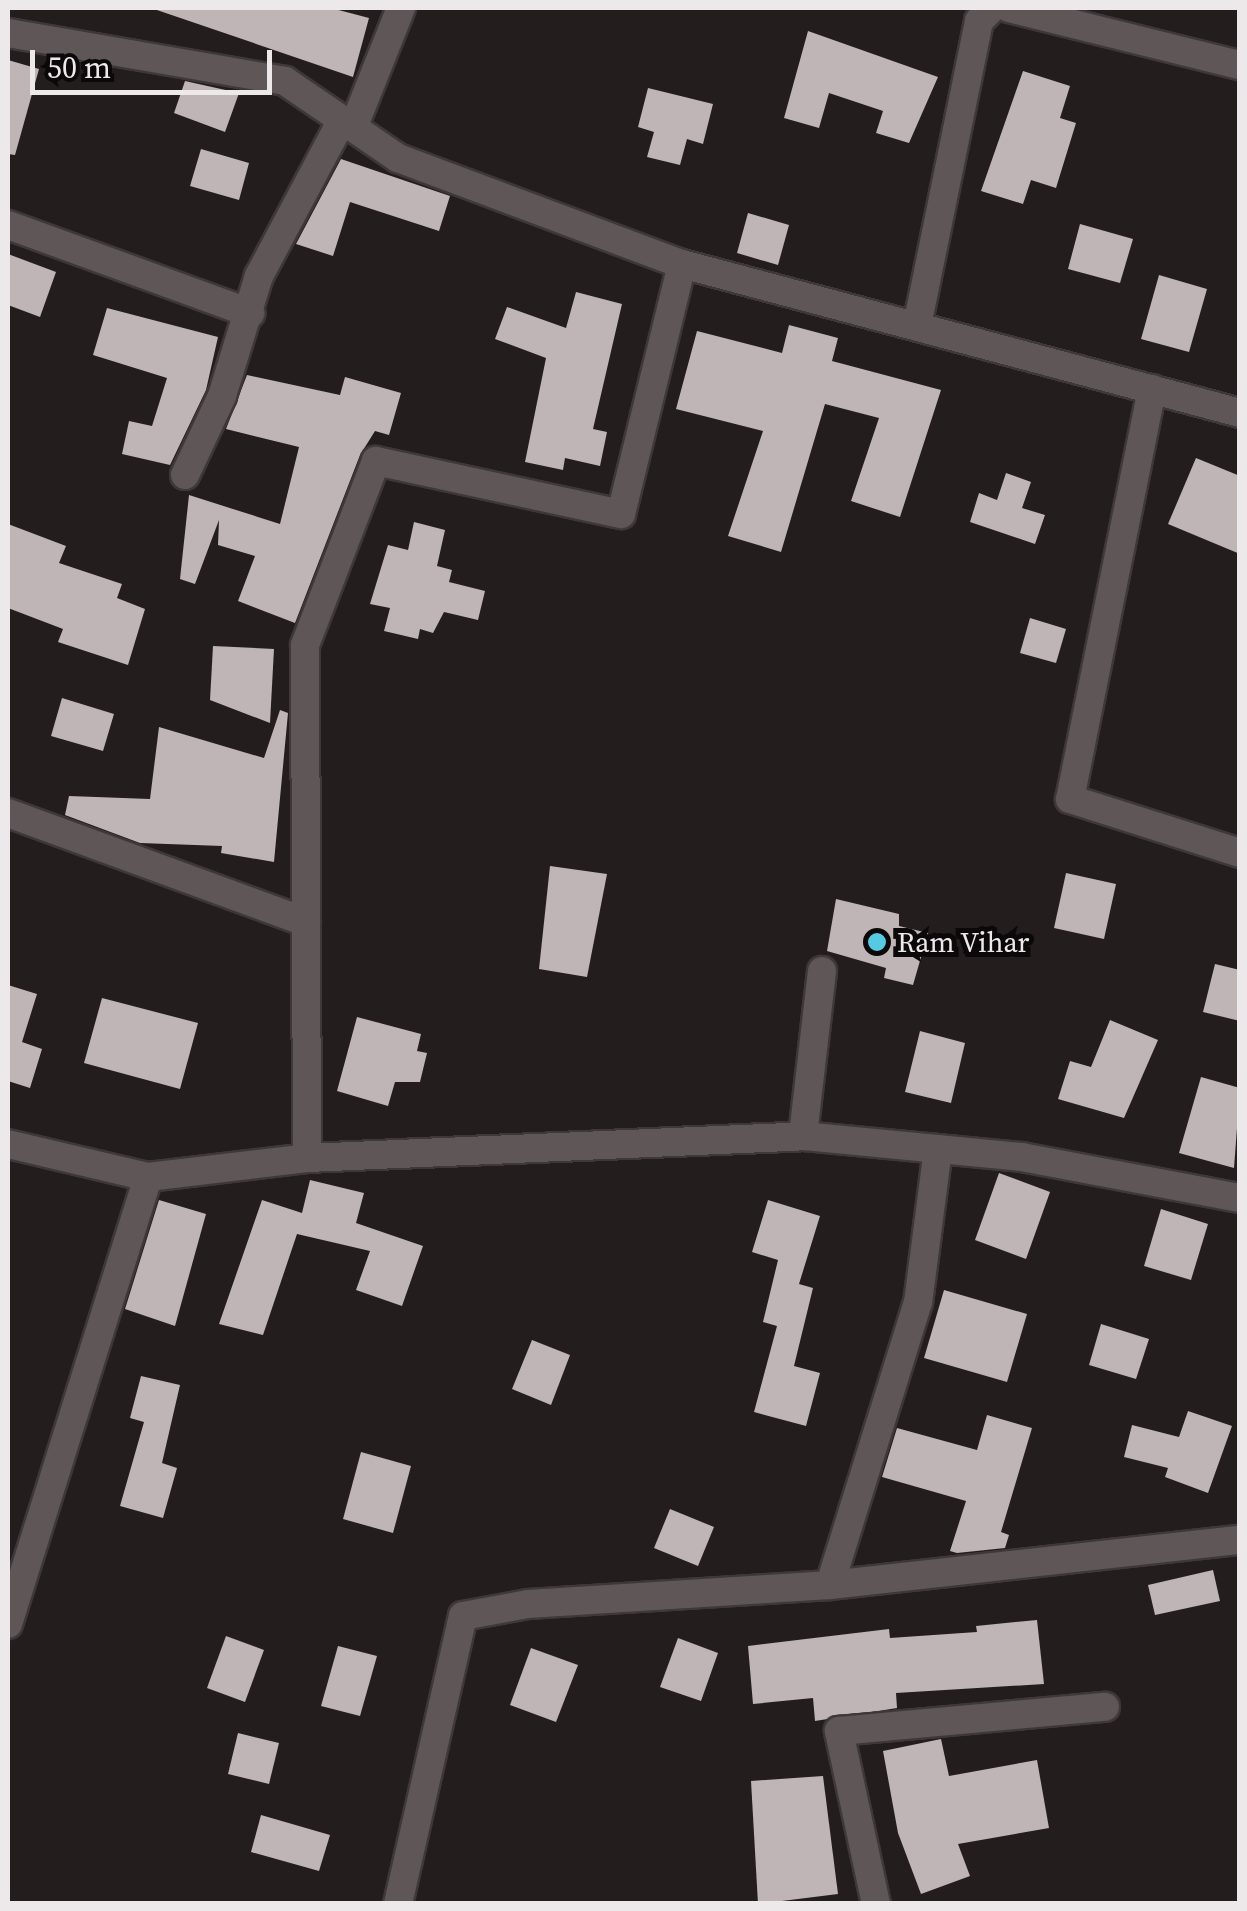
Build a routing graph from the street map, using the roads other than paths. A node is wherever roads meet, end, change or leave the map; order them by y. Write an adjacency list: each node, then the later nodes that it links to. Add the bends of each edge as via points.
1 (401, 8): 6 (street)
2 (992, 8): 10 (street, via 980,21)
3 (1009, 8): 5 (street)
4 (8, 33): 6 (street, via 285,81)
5 (1240, 64)
6 (348, 124): 8 (street, via 398,158); 9 (street, via 278,236)
7 (8, 225): 9 (street)
8 (682, 264): 10 (street); 16 (street, via 621,514 376,460 305,645)
9 (250, 313): 13 (street)
10 (917, 326): 11 (street)
11 (1152, 389): 12 (street); 15 (street, via 1070,800)
12 (1240, 413)
13 (185, 475)
14 (8, 814): 16 (street)
15 (1240, 853)
16 (306, 922): 21 (street)
17 (822, 971): 18 (street)
18 (804, 1136): 20 (street); 21 (street)
19 (8, 1144): 22 (street)
20 (938, 1149): 23 (street); 25 (street, via 918,1302)
21 (307, 1158): 22 (street)
22 (148, 1177): 26 (street)
23 (1240, 1198)
24 (1240, 1540): 25 (street)
25 (830, 1584): 28 (street, via 528,1604 463,1616)
26 (8, 1624)
27 (1105, 1707): 29 (street, via 839,1731)
28 (398, 1904)
29 (876, 1904)

